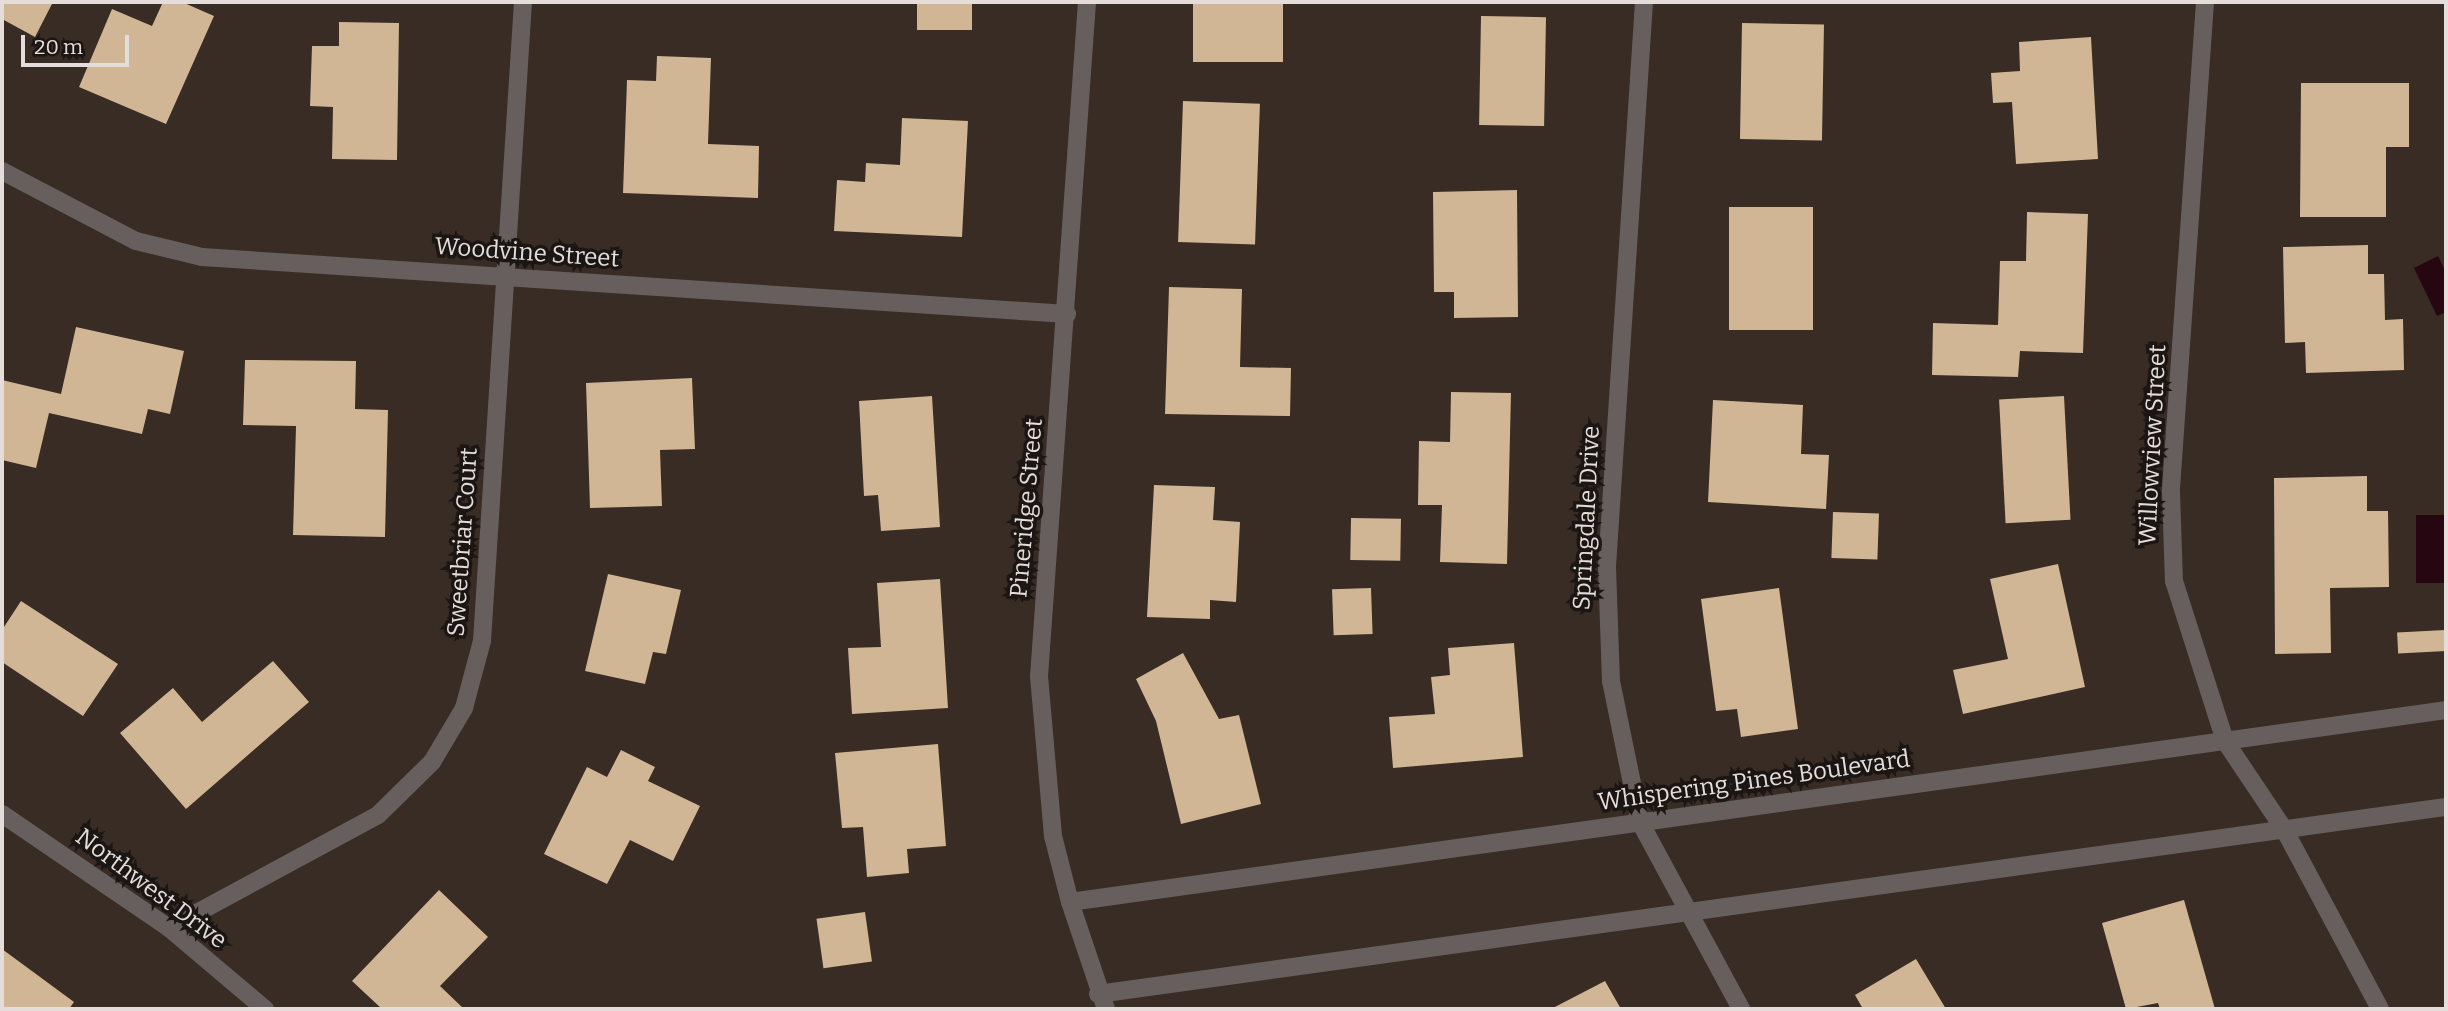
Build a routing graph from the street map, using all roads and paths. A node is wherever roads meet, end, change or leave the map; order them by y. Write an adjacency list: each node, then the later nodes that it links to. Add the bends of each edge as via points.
1 (523, 2): 6 (street, Sweetbriar Court)
2 (1087, 2): 7 (street, Pineridge Street)
3 (1644, 2): 12 (street, Springdale Drive, via 1606,621 1611,681)
4 (2205, 2): 9 (street, Willowview Street, via 2169,533 2181,612)
5 (2, 171): 6 (street, Woodvine Street, via 136,241 171,252)
6 (505, 276): 7 (street, Woodvine Street); 16 (street, Sweetbriar Court, via 481,641 476,674 449,738 414,784 378,815)
7 (1067, 314): 14 (street, Pineridge Street, via 1039,676 1053,836)
8 (2446, 710): 9 (street, Whispering Pines Boulevard)
9 (2225, 741): 12 (street, Whispering Pines Boulevard); 13 (street, Willowview Street)
10 (2446, 807): 13 (street)
11 (2, 814): 16 (street, Northwest Drive)
12 (1640, 822): 14 (street, Whispering Pines Boulevard); 15 (street, Springdale Drive)
13 (2284, 829): 15 (street); 20 (street, Willowview Street)
14 (1069, 902): 17 (street, Pineridge Street)
15 (1688, 911): 17 (street); 19 (street, Springdale Drive)
16 (169, 928): 18 (street, Northwest Drive)
17 (1102, 1002)
18 (265, 1009)
19 (1741, 1009)
20 (2380, 1009)

